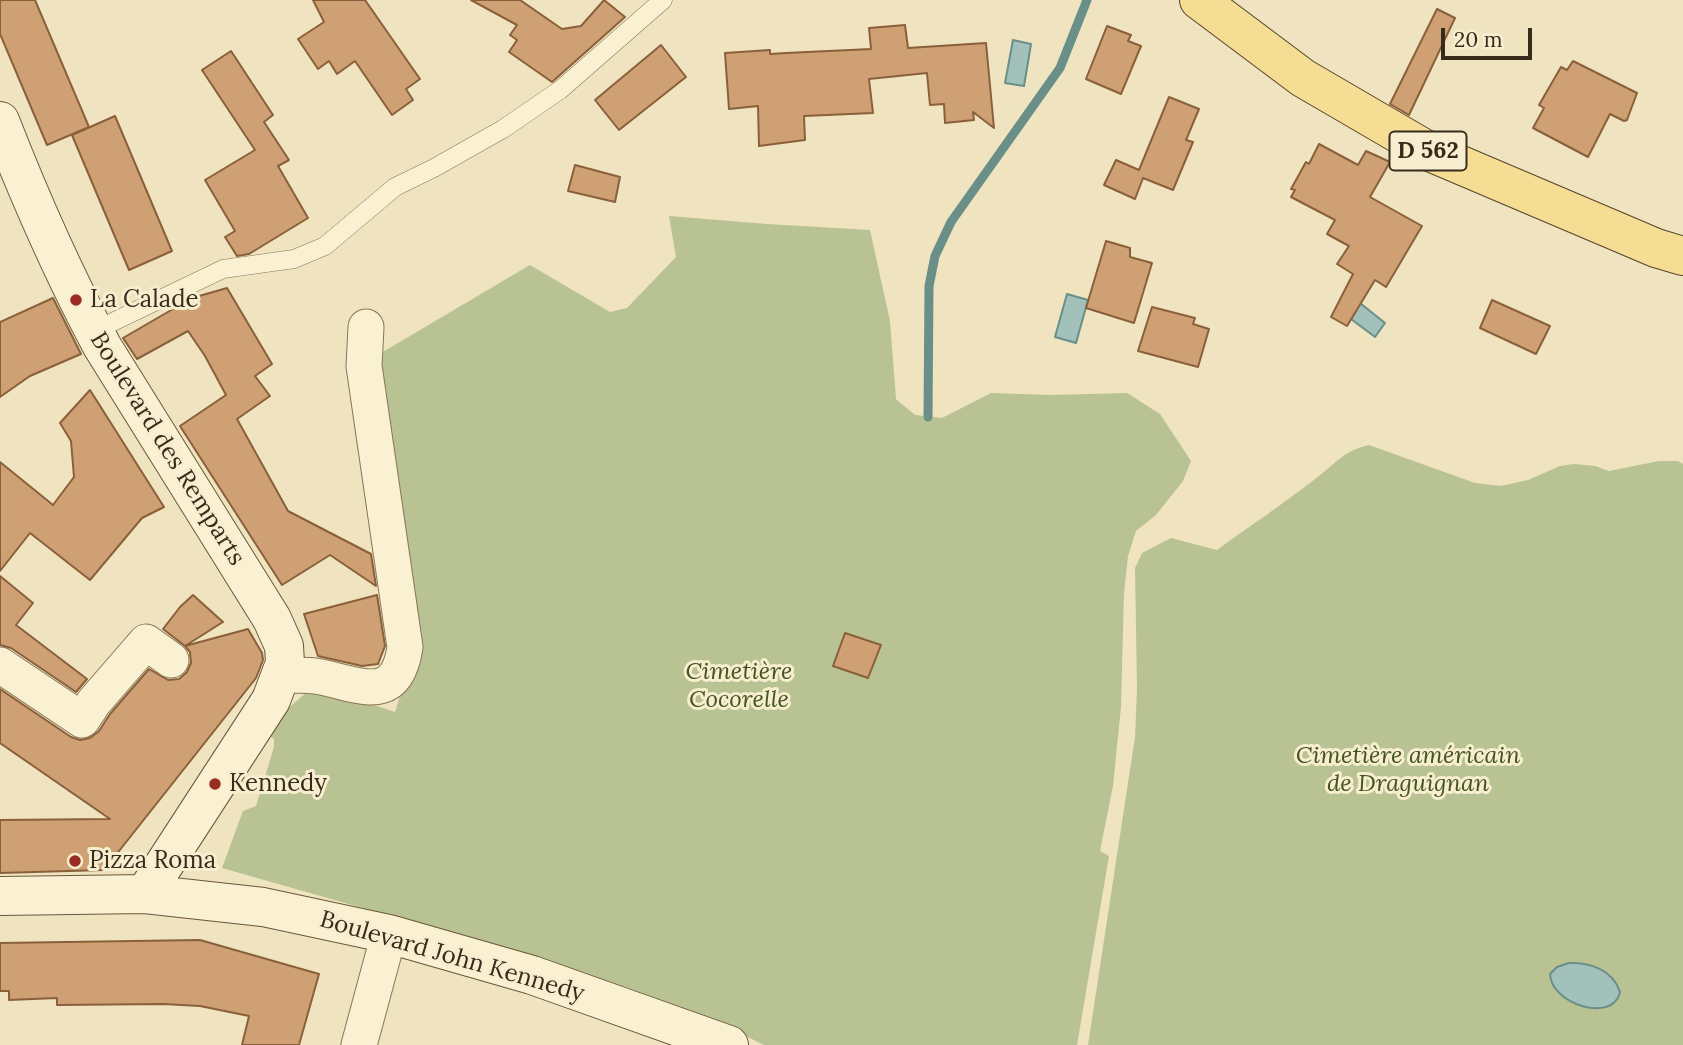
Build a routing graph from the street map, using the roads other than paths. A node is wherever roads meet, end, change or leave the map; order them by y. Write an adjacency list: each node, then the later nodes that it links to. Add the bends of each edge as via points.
1 (663, 0): 6 (lane, via 560,90 435,168 395,187 325,246 294,259 223,269)
2 (1199, 0): 4 (main road, D 562, via 1303,78 1430,152)
3 (0, 121): 6 (street, Boulevard des Remparts, via 76,300)
4 (1683, 257)
5 (366, 327): 9 (street, via 364,366 405,647 402,664 395,677 369,688 315,676)
6 (94, 331): 9 (street, Boulevard des Remparts, via 272,619 284,646 285,663)
7 (171, 660): 8 (street, via 146,642 82,720)
8 (0, 664)
9 (276, 687): 10 (street)
10 (145, 894): 11 (street, Boulevard John Kennedy); 12 (street, Boulevard John Kennedy, via 263,907)
11 (0, 896)
12 (389, 934): 13 (street); 14 (street, Boulevard John Kennedy, via 532,975)
13 (359, 1045)
14 (729, 1045)

